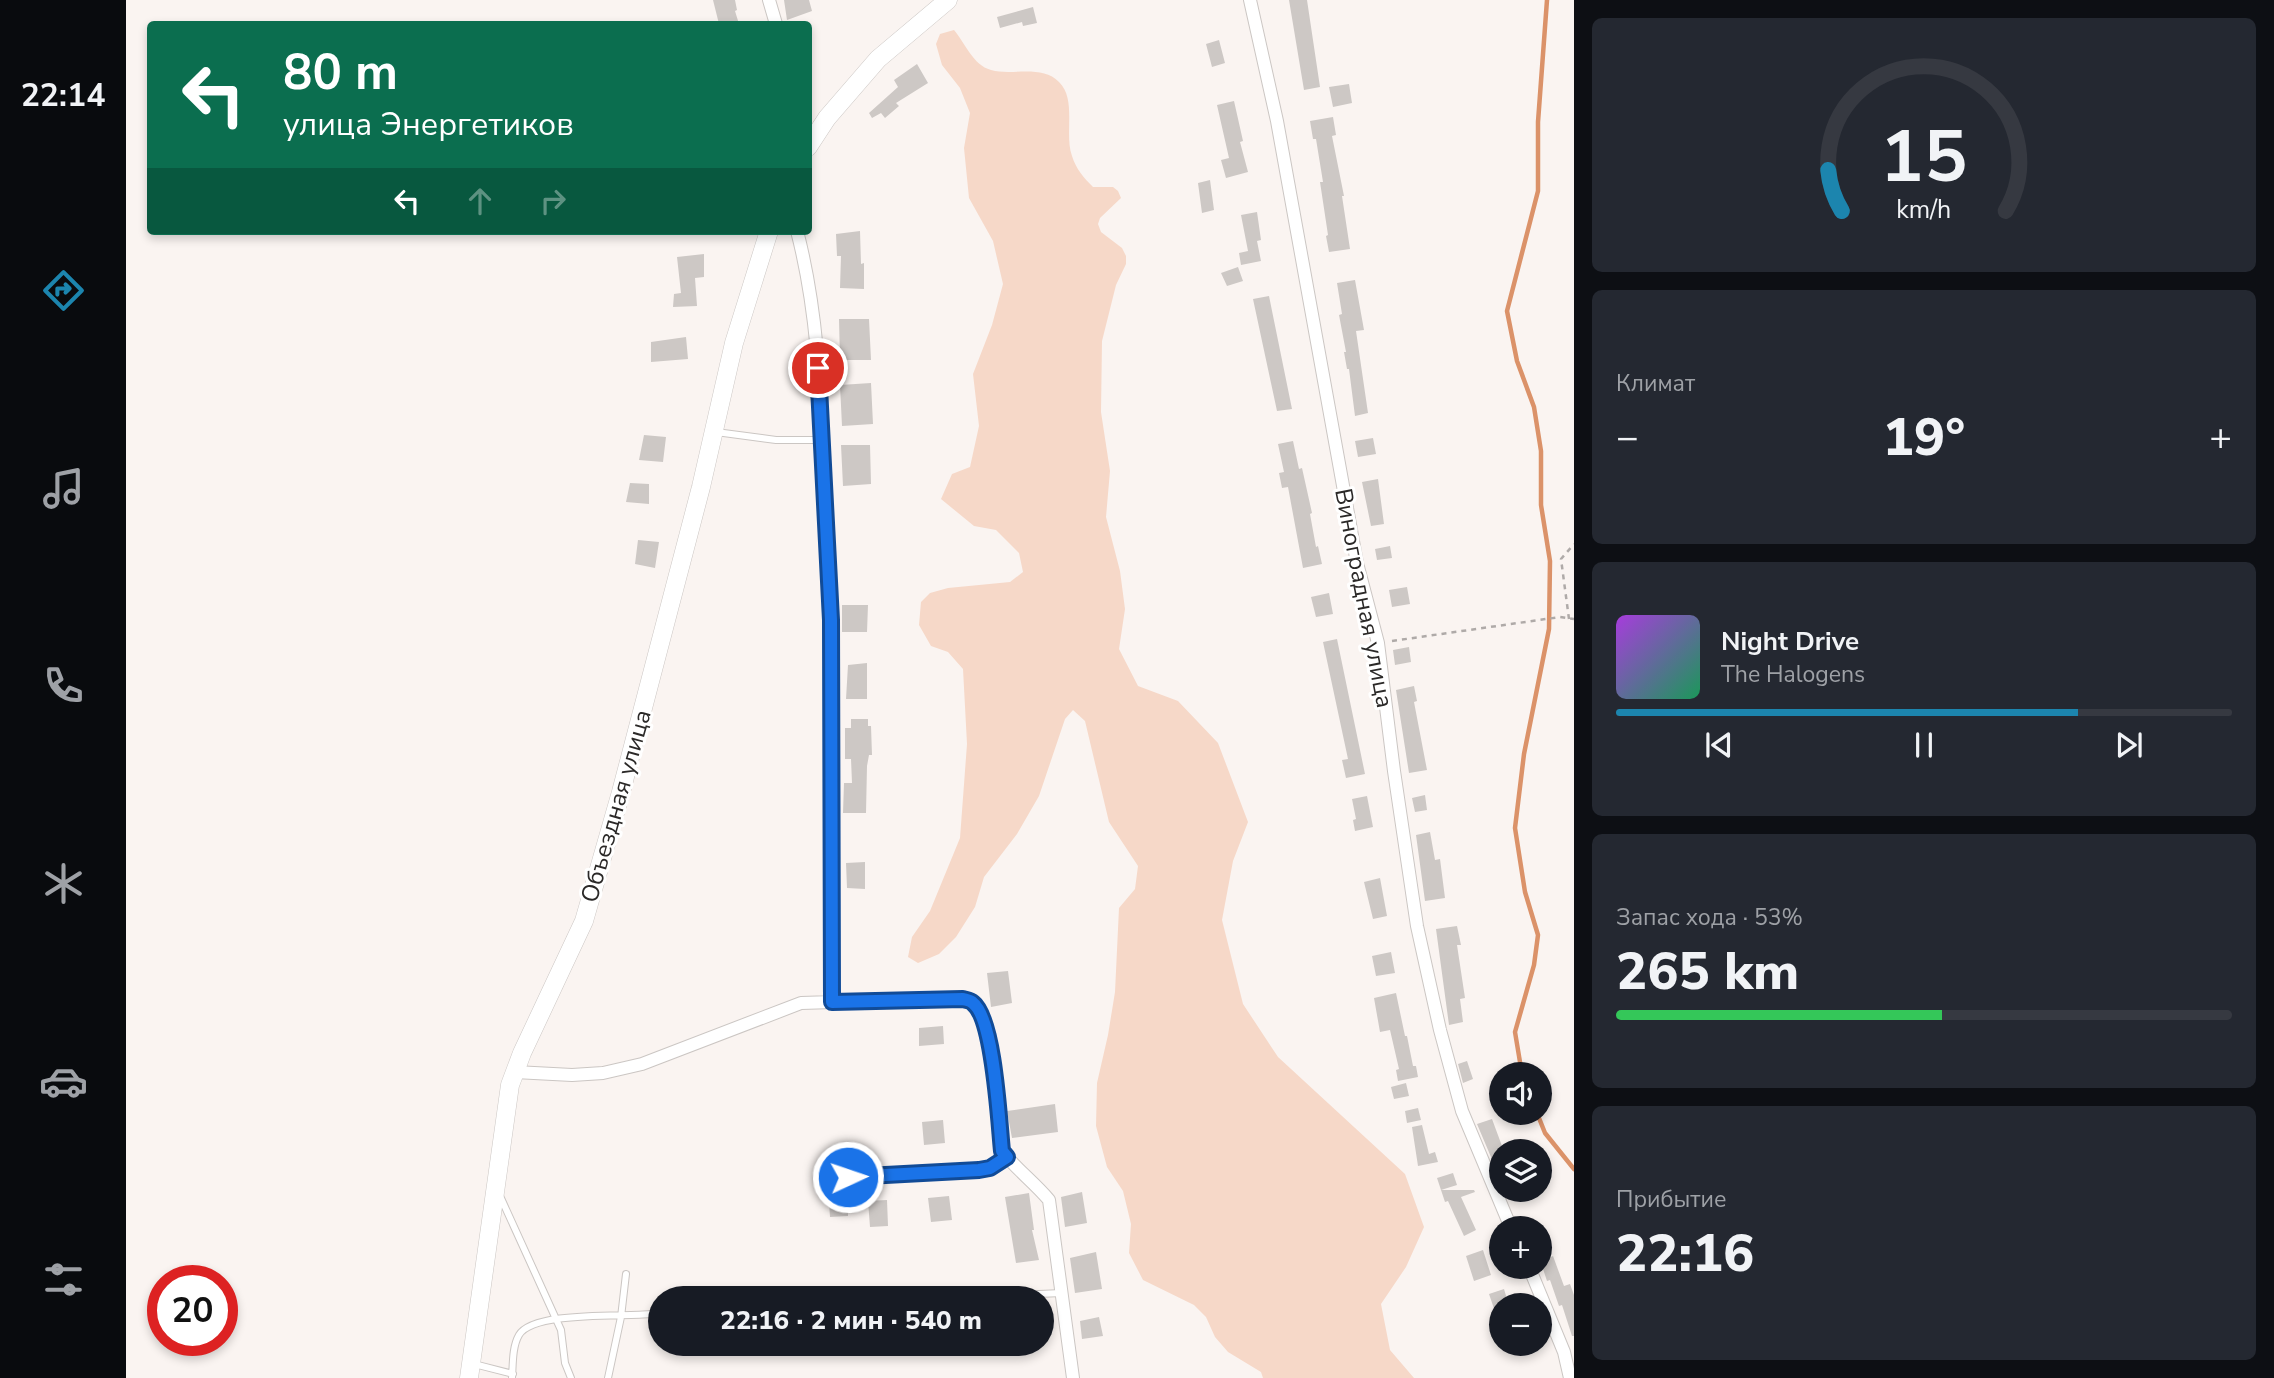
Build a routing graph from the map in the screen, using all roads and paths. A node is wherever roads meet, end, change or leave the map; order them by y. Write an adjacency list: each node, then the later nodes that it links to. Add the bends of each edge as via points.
1 (769, 0): 4 (street)
2 (948, 0): 5 (main road, via 878,59)
3 (1250, 0): 12 (street, Виноградная улица, via 1277,121 1357,563)
4 (775, 21)
5 (812, 141)
6 (768, 235): 8 (main road, Объездная улица, via 734,343)
7 (798, 235): 9 (street, via 817,345)
8 (714, 431): 9 (lane, via 776,440); 14 (main road, Объездная улица, via 584,921)
9 (822, 439): 13 (street, via 831,620)
10 (1574, 544): 11 (path, via 1561,559)
11 (1572, 619): 12 (path)
12 (1378, 643): 18 (street, Виноградная улица, via 1415,913 1437,1017 1462,1111)
13 (832, 1002): 14 (street, via 802,1003 642,1064 603,1073); 15 (street, via 963,999 973,1003 983,1018 990,1046 1002,1151)
14 (515, 1072): 17 (main road, Объездная улица)
15 (1007, 1157): 16 (lane, via 979,1170); 22 (street, via 1049,1200)
16 (848, 1177)
17 (496, 1188): 25 (lane); 27 (main road, Объездная улица)
18 (1506, 1216)
19 (625, 1274): 24 (lane)
20 (1534, 1279): 26 (street)
21 (1054, 1293): 22 (lane)
22 (1062, 1293): 31 (street)
23 (648, 1314): 24 (lane)
24 (621, 1317): 25 (lane); 30 (lane)
25 (555, 1318): 28 (lane, via 531,1324 519,1334); 29 (lane)
26 (1569, 1351): 32 (street)
27 (470, 1371): 28 (lane)
28 (512, 1376)
29 (571, 1378)
30 (608, 1378)
31 (1073, 1378)
32 (1570, 1378)

